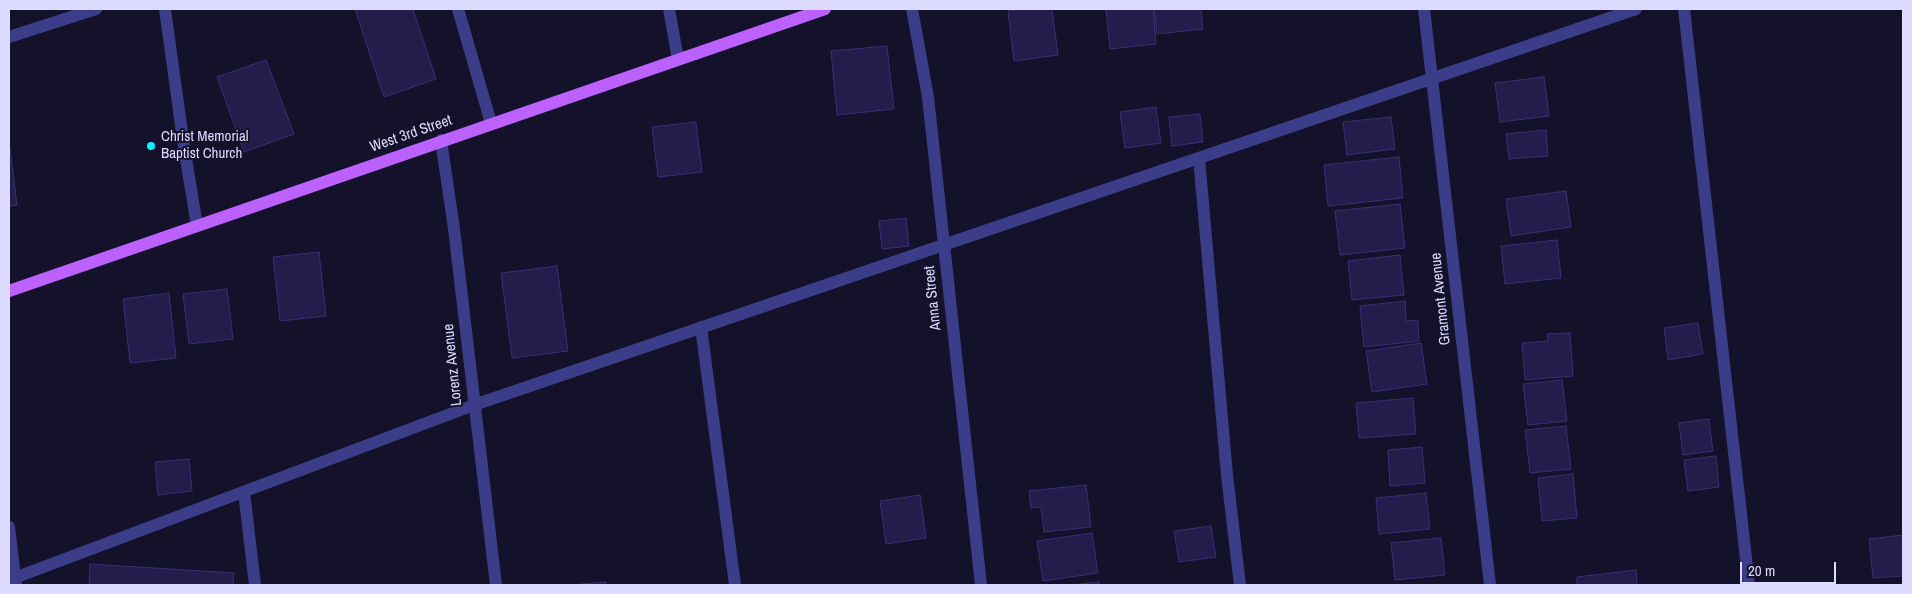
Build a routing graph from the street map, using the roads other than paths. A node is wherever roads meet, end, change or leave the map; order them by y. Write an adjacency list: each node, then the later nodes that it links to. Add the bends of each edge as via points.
1 (96, 9): 10 (street)
2 (165, 9): 16 (street)
3 (458, 9): 13 (street)
4 (669, 9): 11 (street)
5 (824, 9): 11 (main road, West 3rd Street)
6 (912, 9): 17 (street, Anna Street, via 928,97)
7 (1424, 9): 12 (street, Gramont Avenue)
8 (1636, 9): 12 (street)
9 (1684, 9): 30 (street)
10 (9, 37)
11 (678, 60): 13 (main road, West 3rd Street)
12 (1433, 78): 15 (street); 29 (street, Gramont Avenue)
13 (491, 123): 14 (main road, West 3rd Street)
14 (441, 140): 16 (main road, West 3rd Street); 20 (street, Lorenz Avenue)
15 (1200, 158): 17 (street); 28 (street, via 1227,476)
16 (197, 226): 18 (main road, West 3rd Street)
17 (943, 244): 19 (street); 27 (street, Anna Street)
18 (9, 291)
19 (701, 327): 20 (street); 26 (street)
20 (474, 405): 21 (street); 25 (street, Lorenz Avenue)
21 (244, 492): 23 (street); 24 (street)
22 (9, 527): 23 (street)
23 (13, 581)
24 (255, 585)
25 (496, 585)
26 (734, 585)
27 (981, 585)
28 (1240, 585)
29 (1490, 585)
30 (1749, 585)

